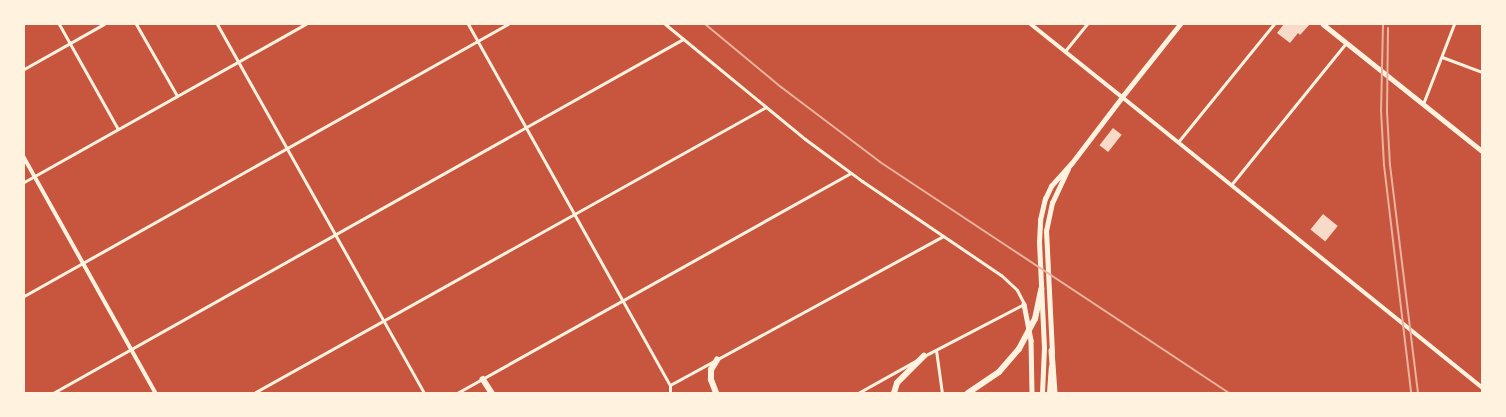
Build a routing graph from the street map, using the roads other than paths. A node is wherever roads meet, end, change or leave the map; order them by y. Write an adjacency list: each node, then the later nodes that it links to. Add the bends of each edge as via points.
1 (59, 24): 17 (street)
2 (104, 24): 17 (street)
3 (136, 24): 24 (street)
4 (217, 24): 21 (street)
5 (306, 24): 21 (street)
6 (468, 24): 16 (street)
7 (508, 24): 16 (street)
8 (665, 24): 15 (street)
9 (1032, 24): 19 (street)
10 (1087, 24): 19 (street)
11 (1180, 24): 25 (main road)
12 (1274, 24): 30 (street)
13 (1323, 24): 18 (main road)
14 (1454, 24): 20 (street)
15 (683, 39): 27 (street); 28 (street)
16 (477, 41): 28 (street); 31 (street)
17 (70, 43): 22 (street); 29 (street)
18 (1346, 43): 26 (main road); 38 (street)
19 (1065, 51): 25 (street)
20 (1442, 57): 23 (street); 26 (street)
21 (238, 62): 24 (street); 31 (street)
22 (24, 69)
23 (1482, 72)
24 (177, 96): 29 (street)
25 (1122, 97): 30 (main road); 34 (main road)
26 (1423, 104): 32 (main road)
27 (766, 107): 35 (street); 39 (street)
28 (526, 128): 39 (street); 40 (street)
29 (118, 129): 36 (street)
30 (1178, 142): 38 (main road)
31 (287, 148): 40 (street); 42 (street)
32 (1482, 150)
33 (24, 157): 36 (street)
34 (1071, 164): 43 (main road, via 1052,186 1045,199 1040,220); 50 (main road, via 1052,203 1047,224)
35 (850, 173): 41 (street); 45 (street)
36 (35, 176): 37 (street); 42 (street)
37 (24, 182)
38 (1231, 185): 55 (main road)
39 (575, 215): 45 (street); 47 (street)
40 (335, 234): 47 (street); 48 (street)
41 (943, 236): 46 (street, via 1013,284); 52 (street)
42 (83, 263): 44 (street); 48 (street)
43 (1041, 287): 67 (highway, via 1035,319 1013,358 999,372); 69 (main road, via 1044,348)
44 (24, 296)
45 (622, 300): 53 (street); 54 (street)
46 (1024, 304): 49 (street); 68 (main road, via 1031,340)
47 (383, 320): 58 (street); 59 (street)
48 (131, 349): 56 (street); 57 (street)
49 (936, 350): 51 (street); 66 (street)
50 (1052, 351): 70 (main road); 71 (highway)
51 (924, 356): 64 (street); 65 (highway, via 901,378)
52 (717, 360): 54 (street); 63 (highway, via 711,370 711,380)
53 (483, 378): 60 (street); 61 (highway)
54 (670, 385): 62 (street)
55 (1482, 387)
56 (53, 393)
57 (156, 393)
58 (254, 393)
59 (424, 393)
60 (457, 393)
61 (492, 393)
62 (670, 393)
63 (716, 393)
64 (858, 393)
65 (894, 393)
66 (942, 393)
67 (968, 393)
68 (1032, 393)
69 (1042, 393)
70 (1049, 393)
71 (1055, 393)

